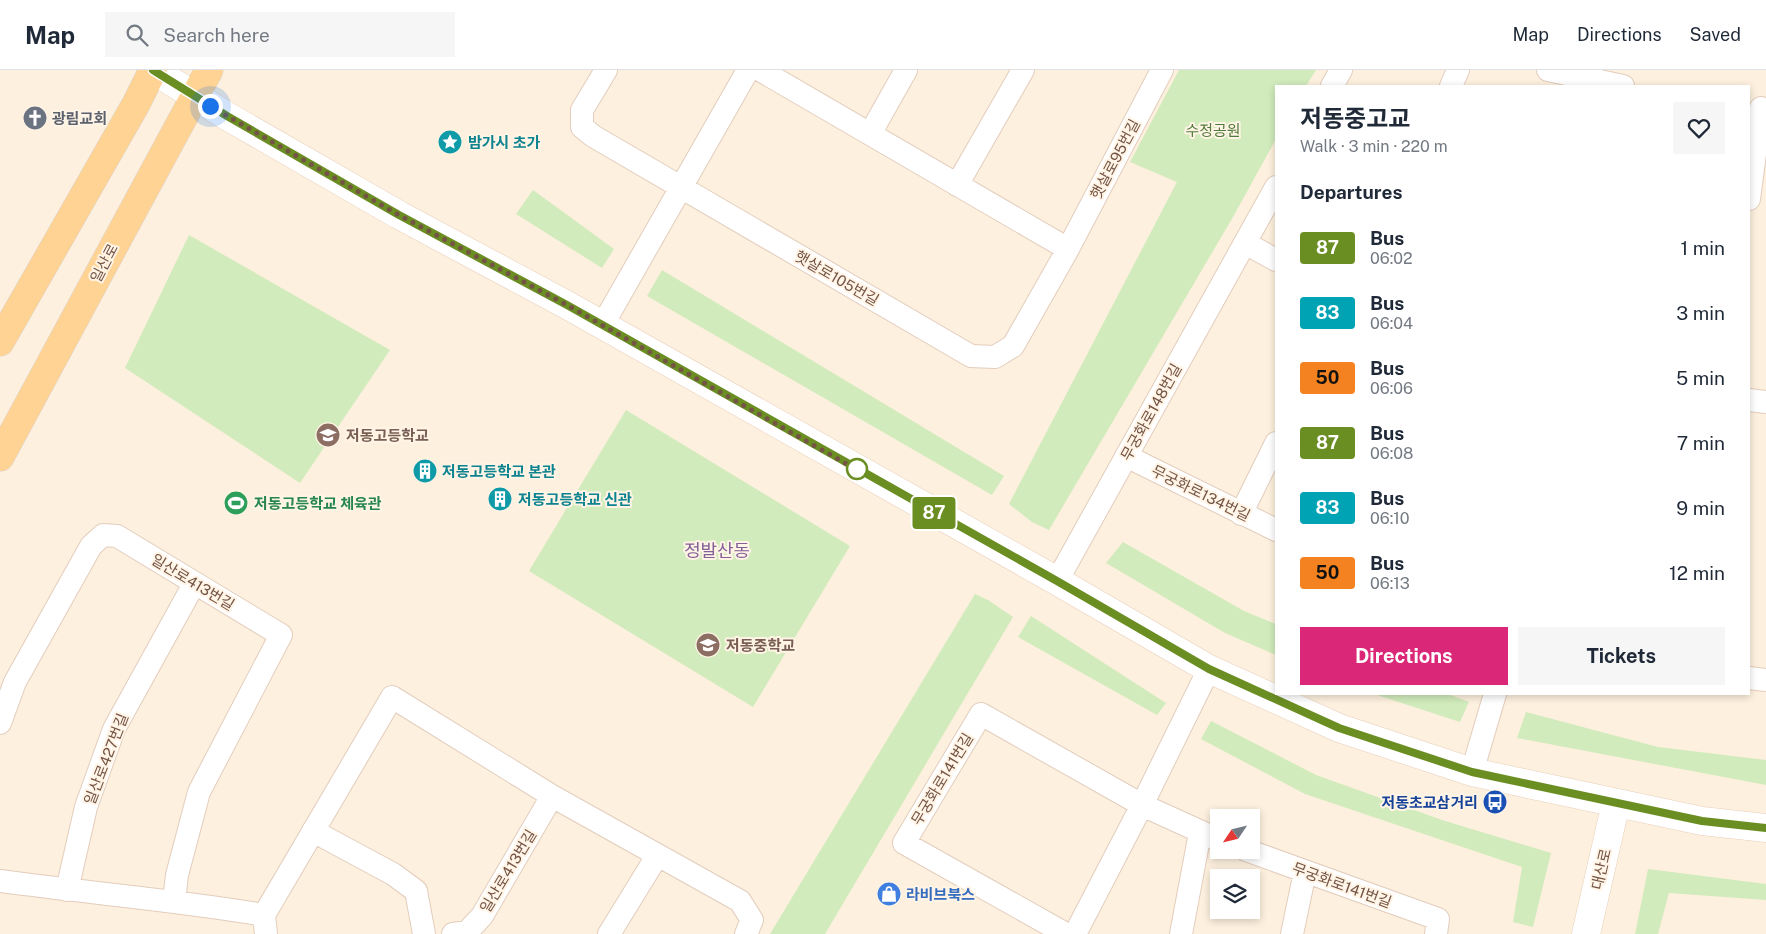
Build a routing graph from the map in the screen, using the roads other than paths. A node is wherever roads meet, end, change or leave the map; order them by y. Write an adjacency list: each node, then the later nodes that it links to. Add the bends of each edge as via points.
1 (153, 70): 16 (main road); 27 (main road)
2 (209, 70): 16 (main road, 일산로)
3 (606, 70): 20 (street, 햇살로105번길, via 582,110 582,127)
4 (748, 70): 20 (street)
5 (760, 70): 18 (street)
6 (906, 70): 18 (street)
7 (1024, 70): 19 (street)
8 (1162, 70): 24 (street, 햇살로95번길)
9 (1341, 70): 13 (street)
10 (1458, 70): 14 (street)
11 (1548, 70): 12 (street)
12 (1571, 81): 15 (street)
13 (1333, 85)
14 (1451, 85)
15 (1613, 85)
16 (194, 96): 26 (main road, via 399,215); 33 (main road, 일산로)
17 (1759, 107): 22 (street)
18 (870, 134): 19 (street)
19 (958, 185): 24 (street)
20 (681, 188): 26 (street); 28 (street, 햇살로105번길, via 971,356)
21 (1275, 189): 23 (street, 무궁화로148번길)
22 (1750, 190)
23 (1245, 243): 25 (street); 32 (street, 무궁화로148번길)
24 (1068, 249): 28 (street, 햇살로95번길, via 1013,346)
25 (1275, 259)
26 (602, 326): 36 (main road)
27 (0, 342)
28 (995, 357)
29 (1750, 400): 30 (street)
30 (1766, 402)
31 (1275, 445): 34 (street)
32 (1126, 456): 34 (street, 무궁화로134번길); 36 (street, 무궁화로148번길)
33 (0, 457)
34 (1241, 514): 35 (street, 무궁화로134번길)
35 (1275, 530)
36 (1057, 581): 38 (main road)
37 (194, 584): 42 (street, 일산로413번길, via 117,536 103,535 91,546 20,674); 54 (street, 일산로427번길, via 114,729 86,807); 55 (street, 일산로413번길, via 281,635 199,792 177,874)
38 (1209, 669): 43 (main road, via 1339,728); 46 (street)
39 (1750, 678): 40 (street)
40 (1766, 680)
41 (1495, 695): 43 (street)
42 (0, 723)
43 (1472, 772): 45 (main road)
44 (552, 796): 48 (street, via 392,697); 51 (street); 60 (street, 일산로413번길, via 482,916 467,932)
45 (1616, 803): 47 (main road, via 1702,821); 66 (main road, 대산로)
46 (1142, 806): 49 (street, 무궁화로141번길); 62 (street, 무궁화로141번길, via 981,714 904,843); 63 (street)
47 (1766, 828)
48 (313, 831): 56 (street); 59 (street, via 393,874 416,892)
49 (1209, 836): 64 (street)
50 (1260, 855): 52 (street, 무궁화로141번길)
51 (657, 856): 58 (street, via 740,901); 61 (street)
52 (1305, 872): 57 (street, 무궁화로141번길); 65 (street)
53 (0, 881): 54 (street)
54 (67, 890): 55 (street)
55 (174, 901): 56 (street)
56 (264, 925)
57 (1437, 926)
58 (749, 927)
59 (424, 934)
60 (453, 934)
61 (609, 934)
62 (1066, 934)
63 (1075, 934)
64 (1181, 934)
65 (1292, 934)
66 (1586, 934)

